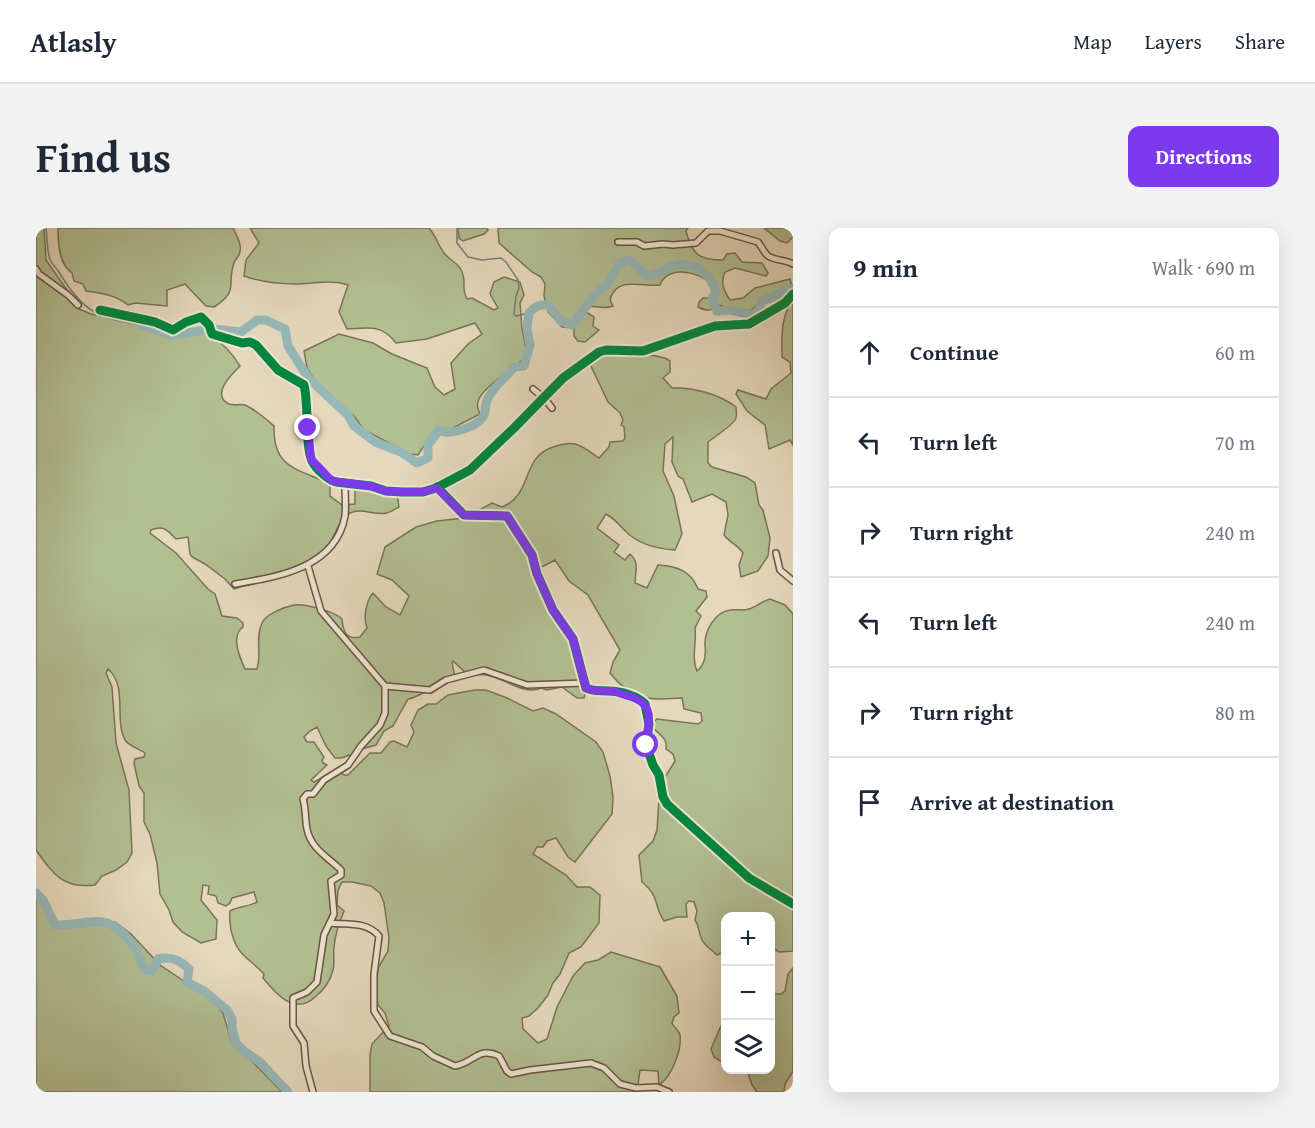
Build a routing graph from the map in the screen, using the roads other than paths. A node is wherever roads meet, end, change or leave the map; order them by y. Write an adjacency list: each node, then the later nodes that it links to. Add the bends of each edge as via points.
1 (618, 242): 2 (street, via 644,246 696,243 708,231 720,231 758,242 773,259)
2 (793, 264)
3 (36, 269): 5 (street)
4 (793, 294): 8 (street, via 750,324 715,326 643,351 602,351 563,378)
5 (78, 305)
6 (100, 310): 10 (street, via 173,330 201,317 212,334 256,345 278,370 304,386 311,459 332,481)
7 (532, 389): 8 (street)
8 (543, 398): 9 (street); 11 (street, via 470,470)
9 (552, 408)
10 (345, 484): 11 (street, via 402,492); 13 (street, via 345,517 338,536)
11 (437, 488): 16 (street, via 464,515 507,516 532,555 553,610 573,639)
12 (776, 553): 14 (street, via 780,570)
13 (308, 566): 15 (street); 17 (street, via 321,612)
14 (793, 581)
15 (235, 584)
16 (585, 683): 17 (street, via 527,685 484,670 446,680 429,690); 18 (street, via 588,690 617,692 642,700 649,724 647,750 667,804 750,878)
17 (385, 686): 19 (street, via 385,713 380,725 348,765 303,800 311,841 341,870 341,875 331,881 334,914)
18 (793, 904)
19 (330, 923): 20 (street, via 370,928 379,936 374,1011 390,1036 422,1047 455,1066 487,1052 499,1056 512,1074 591,1063 604,1068 620,1084); 21 (street, via 324,935 317,982 293,998 293,1026 304,1043)
20 (640, 1090): 22 (street, via 657,1087)
21 (313, 1092)
22 (669, 1092)

